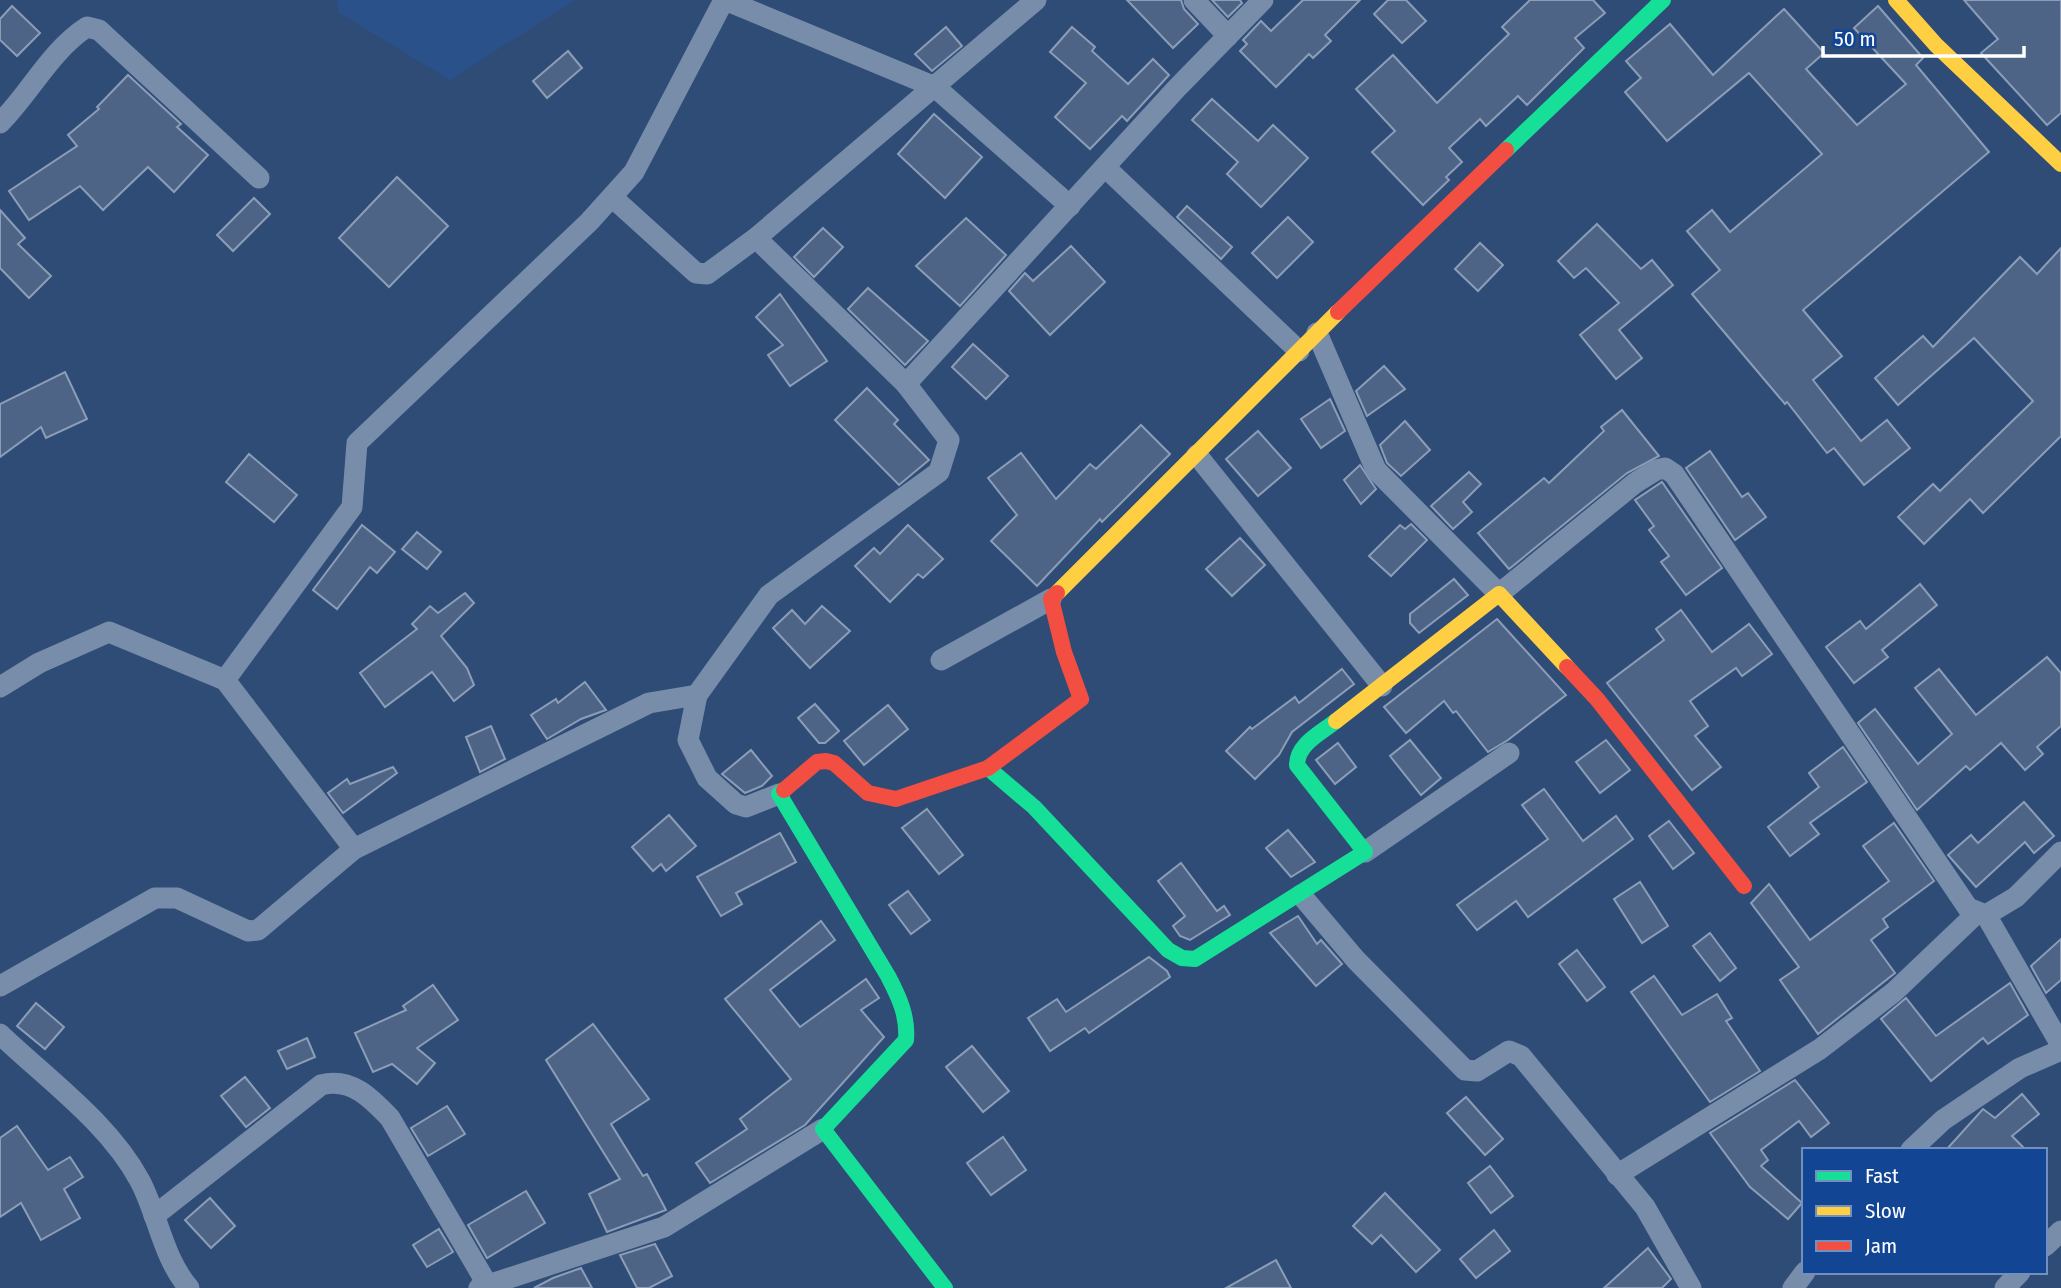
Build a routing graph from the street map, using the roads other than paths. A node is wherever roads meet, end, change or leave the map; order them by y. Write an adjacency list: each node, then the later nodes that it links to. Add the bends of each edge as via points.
1 (725, 0): 8 (street); 13 (street, via 634,172)
2 (1036, 0): 8 (street)
3 (1194, 0): 7 (street)
4 (1263, 0): 7 (street)
5 (1663, 0): 16 (street)
6 (1896, 0): 10 (street, via 1936,45)
7 (1228, 36): 11 (street)
8 (935, 87): 14 (street); 15 (street)
9 (0, 123): 12 (street, via 68,39 87,27 99,30)
10 (2058, 154)
11 (1105, 167): 14 (street); 17 (street)
12 (260, 178)
13 (612, 197): 15 (street, via 696,273 707,274); 23 (street, via 358,443 352,507)
14 (1070, 206): 18 (street)
15 (756, 238): 18 (street)
16 (1317, 333): 17 (street); 20 (street, via 1376,470)
17 (1299, 351): 19 (street)
18 (906, 384): 26 (street, via 949,440 939,472 769,596)
19 (1197, 455): 21 (street); 24 (street)
20 (1499, 594): 24 (street); 33 (street, via 1597,699); 35 (street, via 1635,483 1665,468 1674,474 1957,895)
21 (1051, 599): 22 (street); 28 (street, via 1081,699)
22 (941, 660)
23 (225, 680): 25 (street, via 108,632 39,663); 30 (street)
24 (1381, 686): 31 (street, via 1297,755 1297,765)
25 (0, 687)
26 (697, 695): 29 (street, via 688,740 707,778 736,804 746,807); 30 (street, via 649,703)
27 (1509, 753): 31 (street)
28 (988, 768): 29 (street, via 895,799 867,793 834,763 817,762); 34 (street, via 1034,807 1168,950 1182,958 1195,959)
29 (779, 794): 39 (street, via 888,976 908,1023 906,1040)
30 (354, 849): 36 (street, via 258,930 248,931 177,898 155,898)
31 (1365, 852): 34 (street)
32 (2061, 852): 35 (street, via 2016,897)
33 (1744, 886)
34 (1301, 895): 41 (street, via 1356,960 1465,1070 1477,1072 1510,1051 1521,1056)
35 (1982, 914): 38 (street); 41 (street, via 1894,992 1820,1049)
36 (0, 986)
37 (0, 1034): 42 (street, via 104,1132 140,1180)
38 (2061, 1048): 40 (street, via 2009,1075 1943,1120)
39 (823, 1129): 46 (street, via 664,1227); 48 (street)
40 (1913, 1148)
41 (1617, 1175): 49 (street, via 1645,1207)
42 (154, 1216): 46 (street, via 321,1085 335,1081 372,1099 390,1118); 47 (street, via 173,1264)
43 (2061, 1231): 44 (street)
44 (2047, 1244)
45 (2018, 1274): 50 (street)
46 (483, 1286)
47 (189, 1288)
48 (945, 1288)
49 (1691, 1288)
50 (2005, 1288)

